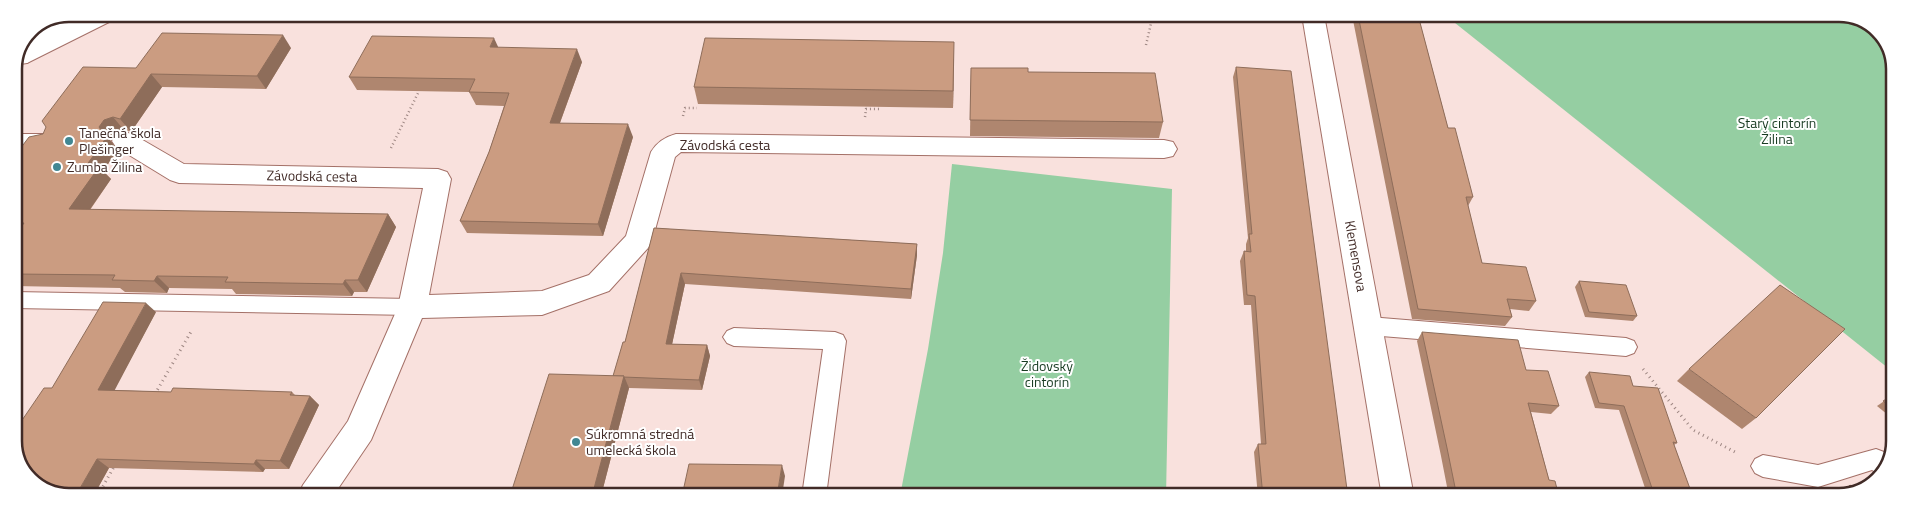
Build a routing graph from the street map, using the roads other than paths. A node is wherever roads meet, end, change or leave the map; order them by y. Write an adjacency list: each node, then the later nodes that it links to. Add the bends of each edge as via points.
1 (68, 22): 4 (street)
2 (91, 22): 5 (street)
3 (1314, 22): 12 (street, Klemensova)
4 (26, 52)
5 (25, 54)
6 (22, 141): 7 (lane)
7 (48, 141)
8 (125, 141): 11 (street, Závodská cesta, via 179,173 438,180)
9 (1164, 149): 11 (street, Závodská cesta, via 676,143 664,152 638,241 599,283 542,304)
10 (23, 300): 11 (lane)
11 (412, 307): 17 (street, Závodská cesta, via 360,430)
12 (1369, 326): 14 (lane); 19 (street, Klemensova)
13 (734, 337): 18 (lane, via 835,341)
14 (1626, 348)
15 (1881, 463): 16 (lane, via 1876,459 1818,476)
16 (1764, 466)
17 (320, 488)
18 (815, 488)
19 (1396, 488)

